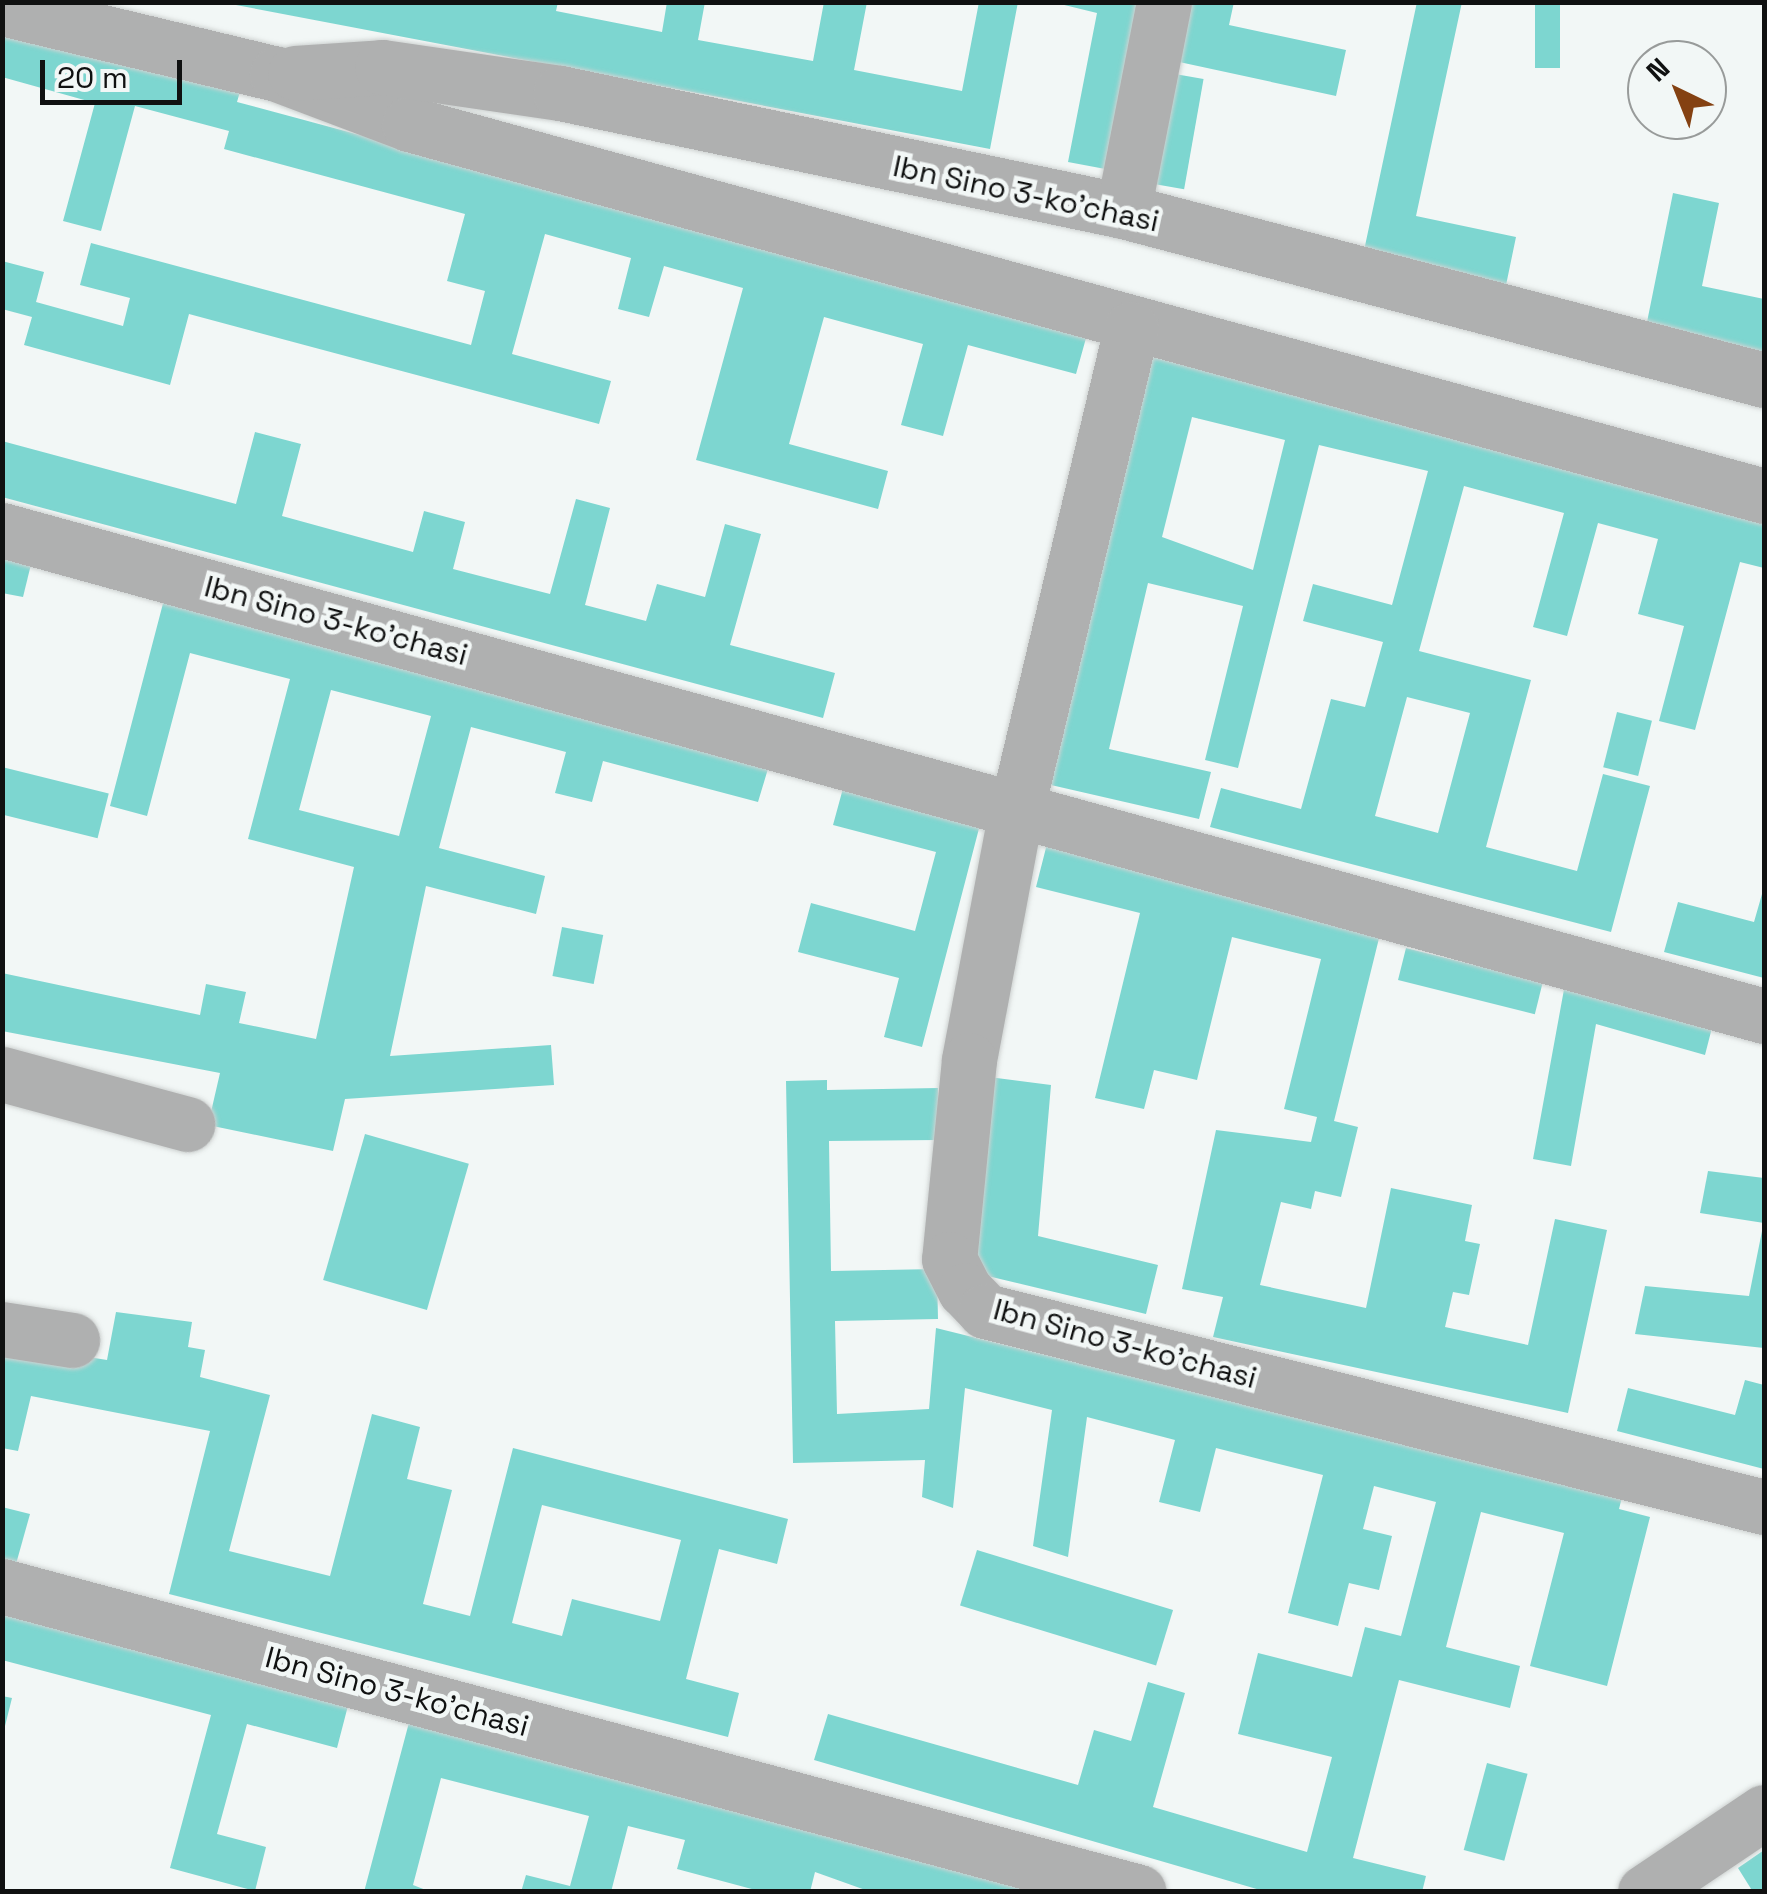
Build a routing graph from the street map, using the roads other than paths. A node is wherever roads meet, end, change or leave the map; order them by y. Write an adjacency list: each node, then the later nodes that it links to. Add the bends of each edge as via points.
1 (1164, 2): 4 (street)
2 (2, 8): 3 (street, Ibn Sino 3-koʼchasi)
3 (277, 74): 4 (street, Ibn Sino 3-koʼchasi, via 382,67 560,93); 5 (street, Ibn Sino 3-koʼchasi, via 409,124)
4 (1123, 211): 6 (street, Ibn Sino 3-koʼchasi)
5 (1131, 329): 7 (street, Ibn Sino 3-koʼchasi); 9 (street, Ibn Sino 3-koʼchasi)
6 (1764, 380)
7 (1764, 496)
8 (2, 530): 9 (street, Ibn Sino 3-koʼchasi)
9 (1016, 811): 10 (street, Ibn Sino 3-koʼchasi); 15 (street, Ibn Sino 3-koʼchasi, via 969,1060 949,1259 985,1311)
10 (1764, 1016)
11 (2, 1074): 12 (street)
12 (187, 1124)
13 (2, 1329): 14 (street)
14 (72, 1340)
15 (1764, 1507)
16 (2, 1586): 18 (street, Ibn Sino 3-koʼchasi)
17 (1764, 1812): 19 (street)
18 (1139, 1892)
19 (1645, 1892)

